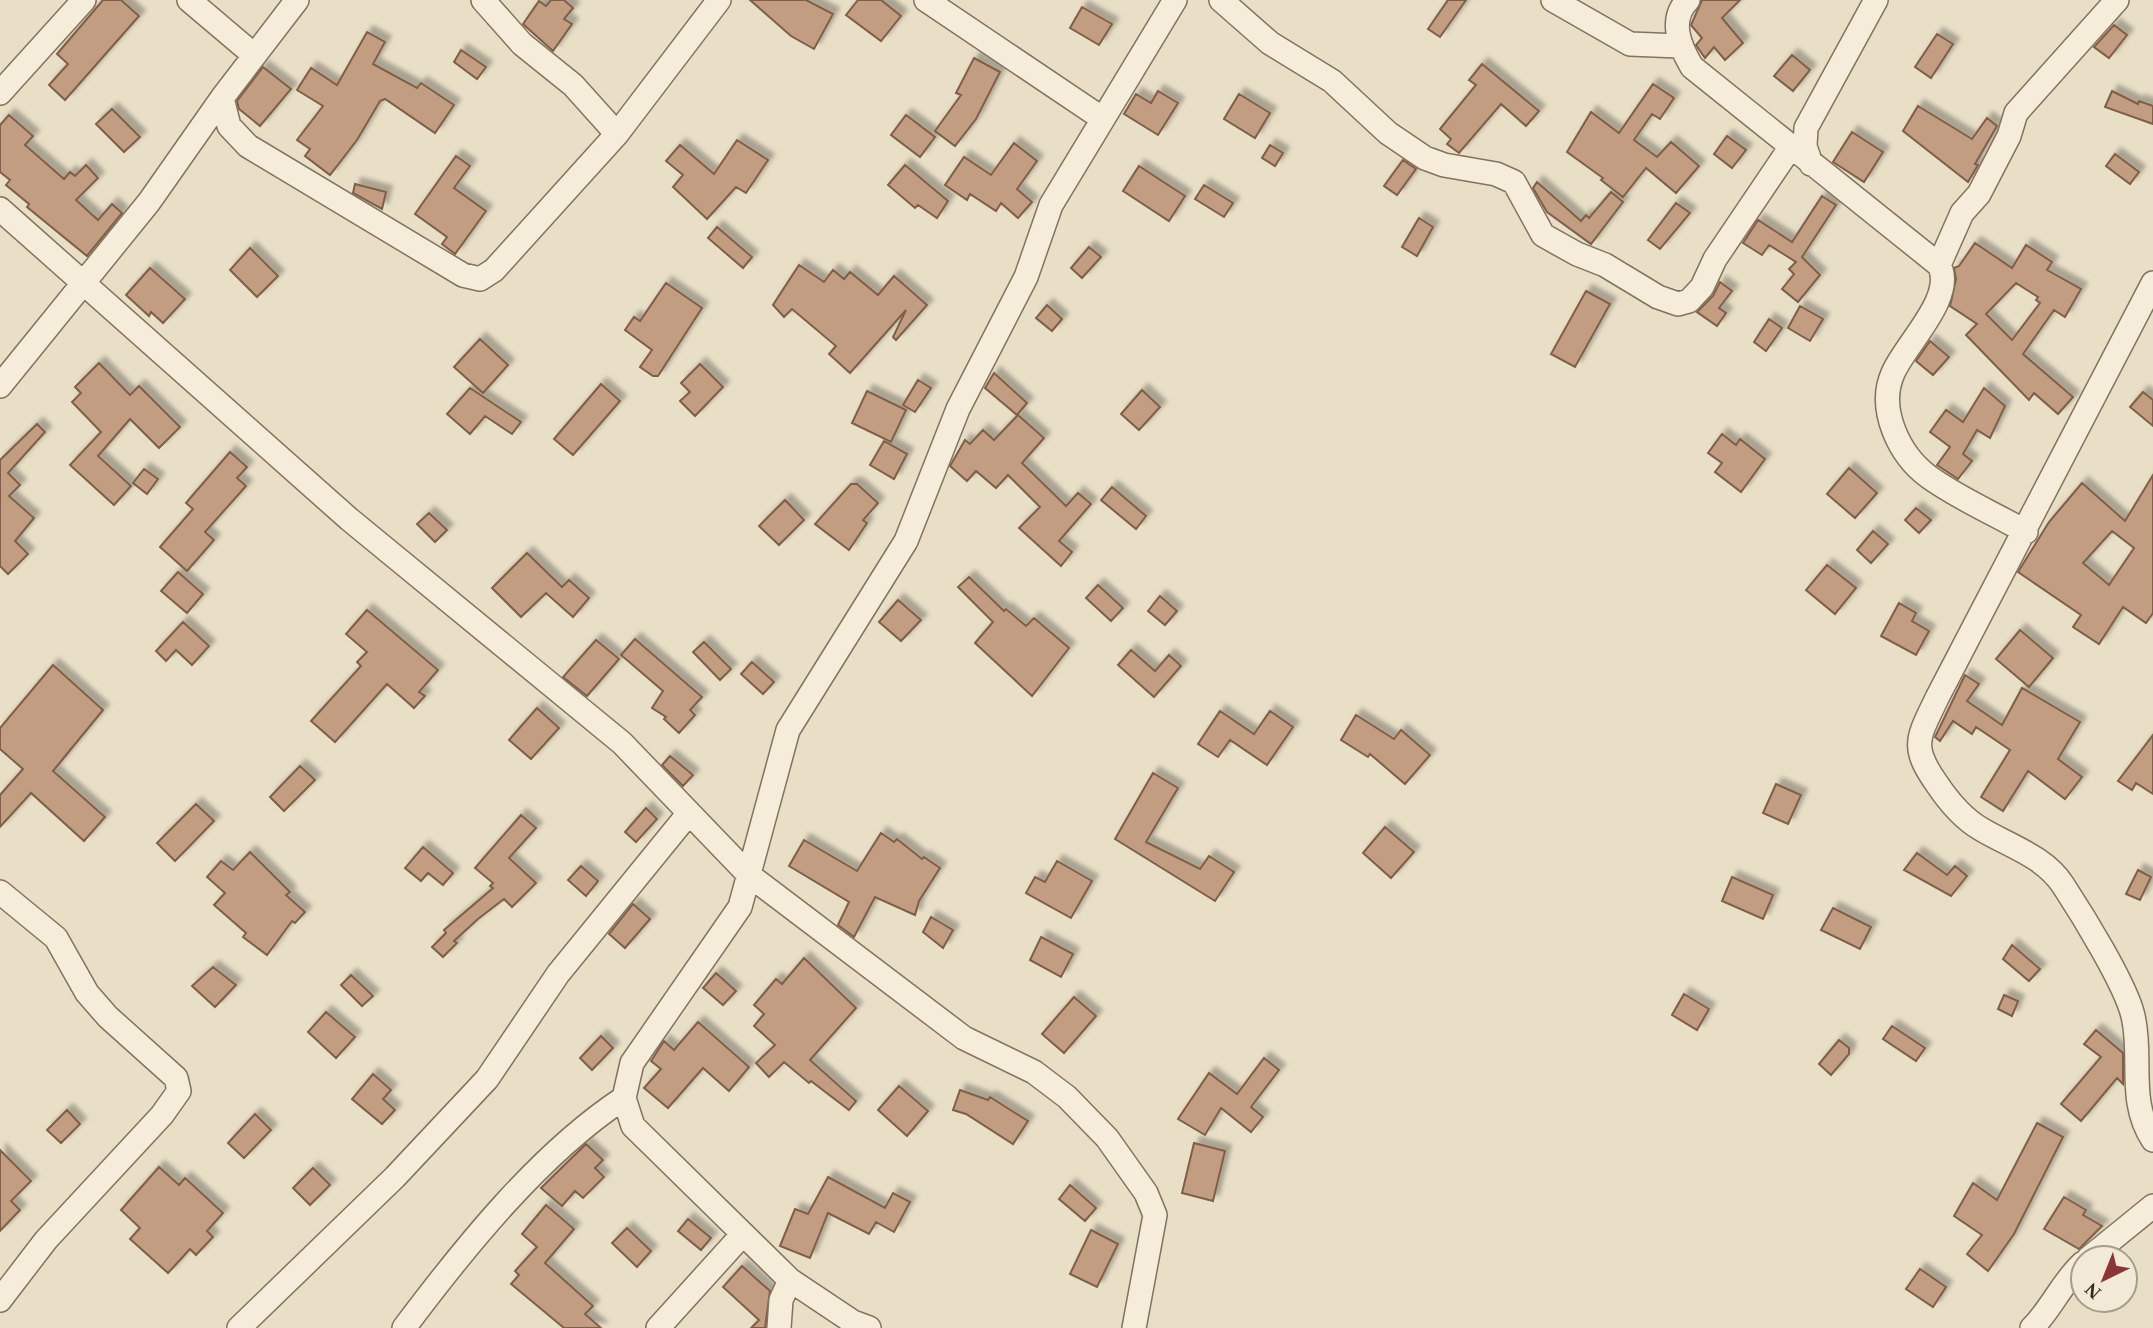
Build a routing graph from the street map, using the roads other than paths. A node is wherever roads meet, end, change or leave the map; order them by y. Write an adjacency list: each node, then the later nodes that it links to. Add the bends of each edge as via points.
1 (84, 0): 15 (street)
2 (189, 0): 14 (street)
3 (297, 0): 14 (street)
4 (483, 0): 18 (street, via 522,44 573,85)
5 (719, 0): 18 (street)
6 (926, 0): 17 (street)
7 (1175, 0): 17 (street)
8 (1221, 0): 19 (street, via 1270,43 1332,81 1388,133 1425,158 1514,182 1543,235 1678,304 1689,301 1702,287 1715,258)
9 (1553, 0): 13 (street, via 1630,44)
10 (1688, 0): 13 (street, via 1676,30)
11 (1876, 0): 20 (street, via 1806,128)
12 (2117, 0): 22 (street, via 2017,113)
13 (1679, 46): 19 (street, via 1692,67)
14 (254, 55): 16 (street)
15 (0, 93)
16 (222, 98): 18 (street, via 229,126 248,146 463,275 480,279 494,270); 24 (street)
17 (1103, 118): 28 (street, via 1051,205 1026,277 958,409 906,541 788,730)
18 (617, 134)
19 (1790, 148): 20 (street)
20 (1811, 164): 22 (street)
21 (0, 209): 24 (street)
22 (1939, 265): 26 (street, via 1944,274 1943,290 1892,374 1888,402 1892,428 1928,476)
23 (2153, 283): 26 (street)
24 (84, 284): 25 (street); 27 (street, via 349,519 622,743)
25 (0, 386)
26 (2026, 532): 31 (street, via 1921,731 1919,760 1954,809 1980,829 2025,850 2062,882 2116,976 2133,1016 2138,1108)
27 (689, 813): 28 (street); 38 (street, via 558,974 487,1079 395,1177)
28 (749, 875): 30 (street, via 740,907 632,1063); 43 (street, via 964,1038 1034,1072 1067,1097 1107,1138 1146,1193 1155,1215)
29 (0, 892): 37 (street, via 56,938 87,993 176,1078 179,1091 46,1240)
30 (624, 1098): 33 (street, via 633,1126); 39 (street, via 584,1124 461,1252)
31 (2153, 1140)
32 (2153, 1206): 34 (street)
33 (743, 1234): 36 (street); 40 (street)
34 (2106, 1244)
35 (2069, 1279): 44 (street)
36 (790, 1280): 41 (street, via 781,1300); 42 (street)
37 (0, 1300)
38 (239, 1328)
39 (404, 1328)
40 (658, 1328)
41 (779, 1328)
42 (869, 1328)
43 (1134, 1328)
44 (2032, 1328)

